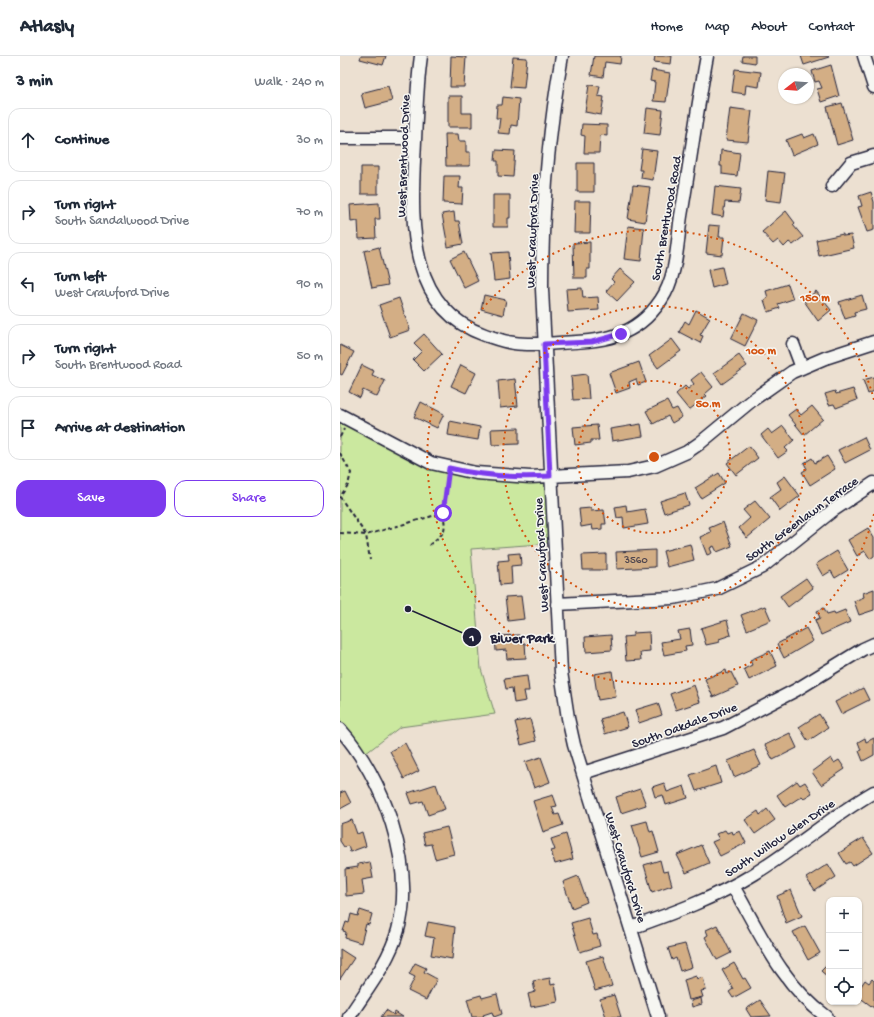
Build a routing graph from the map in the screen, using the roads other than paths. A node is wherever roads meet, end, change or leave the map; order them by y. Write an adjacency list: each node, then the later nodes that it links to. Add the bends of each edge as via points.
1 (421, 56): 7 (street, West Brentwood Drive)
2 (562, 56): 11 (street, West Crawford Drive, via 550,137 542,232)
3 (706, 56): 11 (street, South Brentwood Road, via 674,265 662,299 652,313 637,325 614,337 592,342)
4 (864, 56): 5 (street)
5 (874, 87)
6 (340, 138): 7 (street)
7 (415, 138): 11 (street, West Brentwood Drive, via 413,218 418,258 429,288 453,317 479,333 514,344)
8 (874, 156): 9 (street, via 851,163)
9 (832, 186)
10 (874, 342): 13 (street)
11 (544, 344): 15 (street, West Crawford Drive)
12 (793, 344): 13 (street)
13 (802, 368): 15 (street, via 792,372 700,443 672,460 628,472)
14 (340, 416): 15 (street, via 421,459 449,468 504,476)
15 (550, 476): 17 (street, West Crawford Drive)
16 (874, 483): 17 (street, South Greenlawn Terrace, via 832,511 762,567 717,589 673,598)
17 (557, 604): 20 (street, West Crawford Drive, via 562,686)
18 (874, 644): 20 (street, South Oakdale Drive, via 770,705 723,728)
19 (340, 729): 24 (street, via 360,757 383,800 403,872 402,911 392,947)
20 (583, 773): 23 (street, West Crawford Drive)
21 (874, 792): 22 (street, South Willow Glen Drive)
22 (733, 886): 23 (street, South Willow Glen Drive, via 690,907); 26 (street, via 781,971 804,998)
23 (631, 928): 25 (street, West Crawford Drive)
24 (349, 1017)
25 (658, 1017)
26 (827, 1017)

